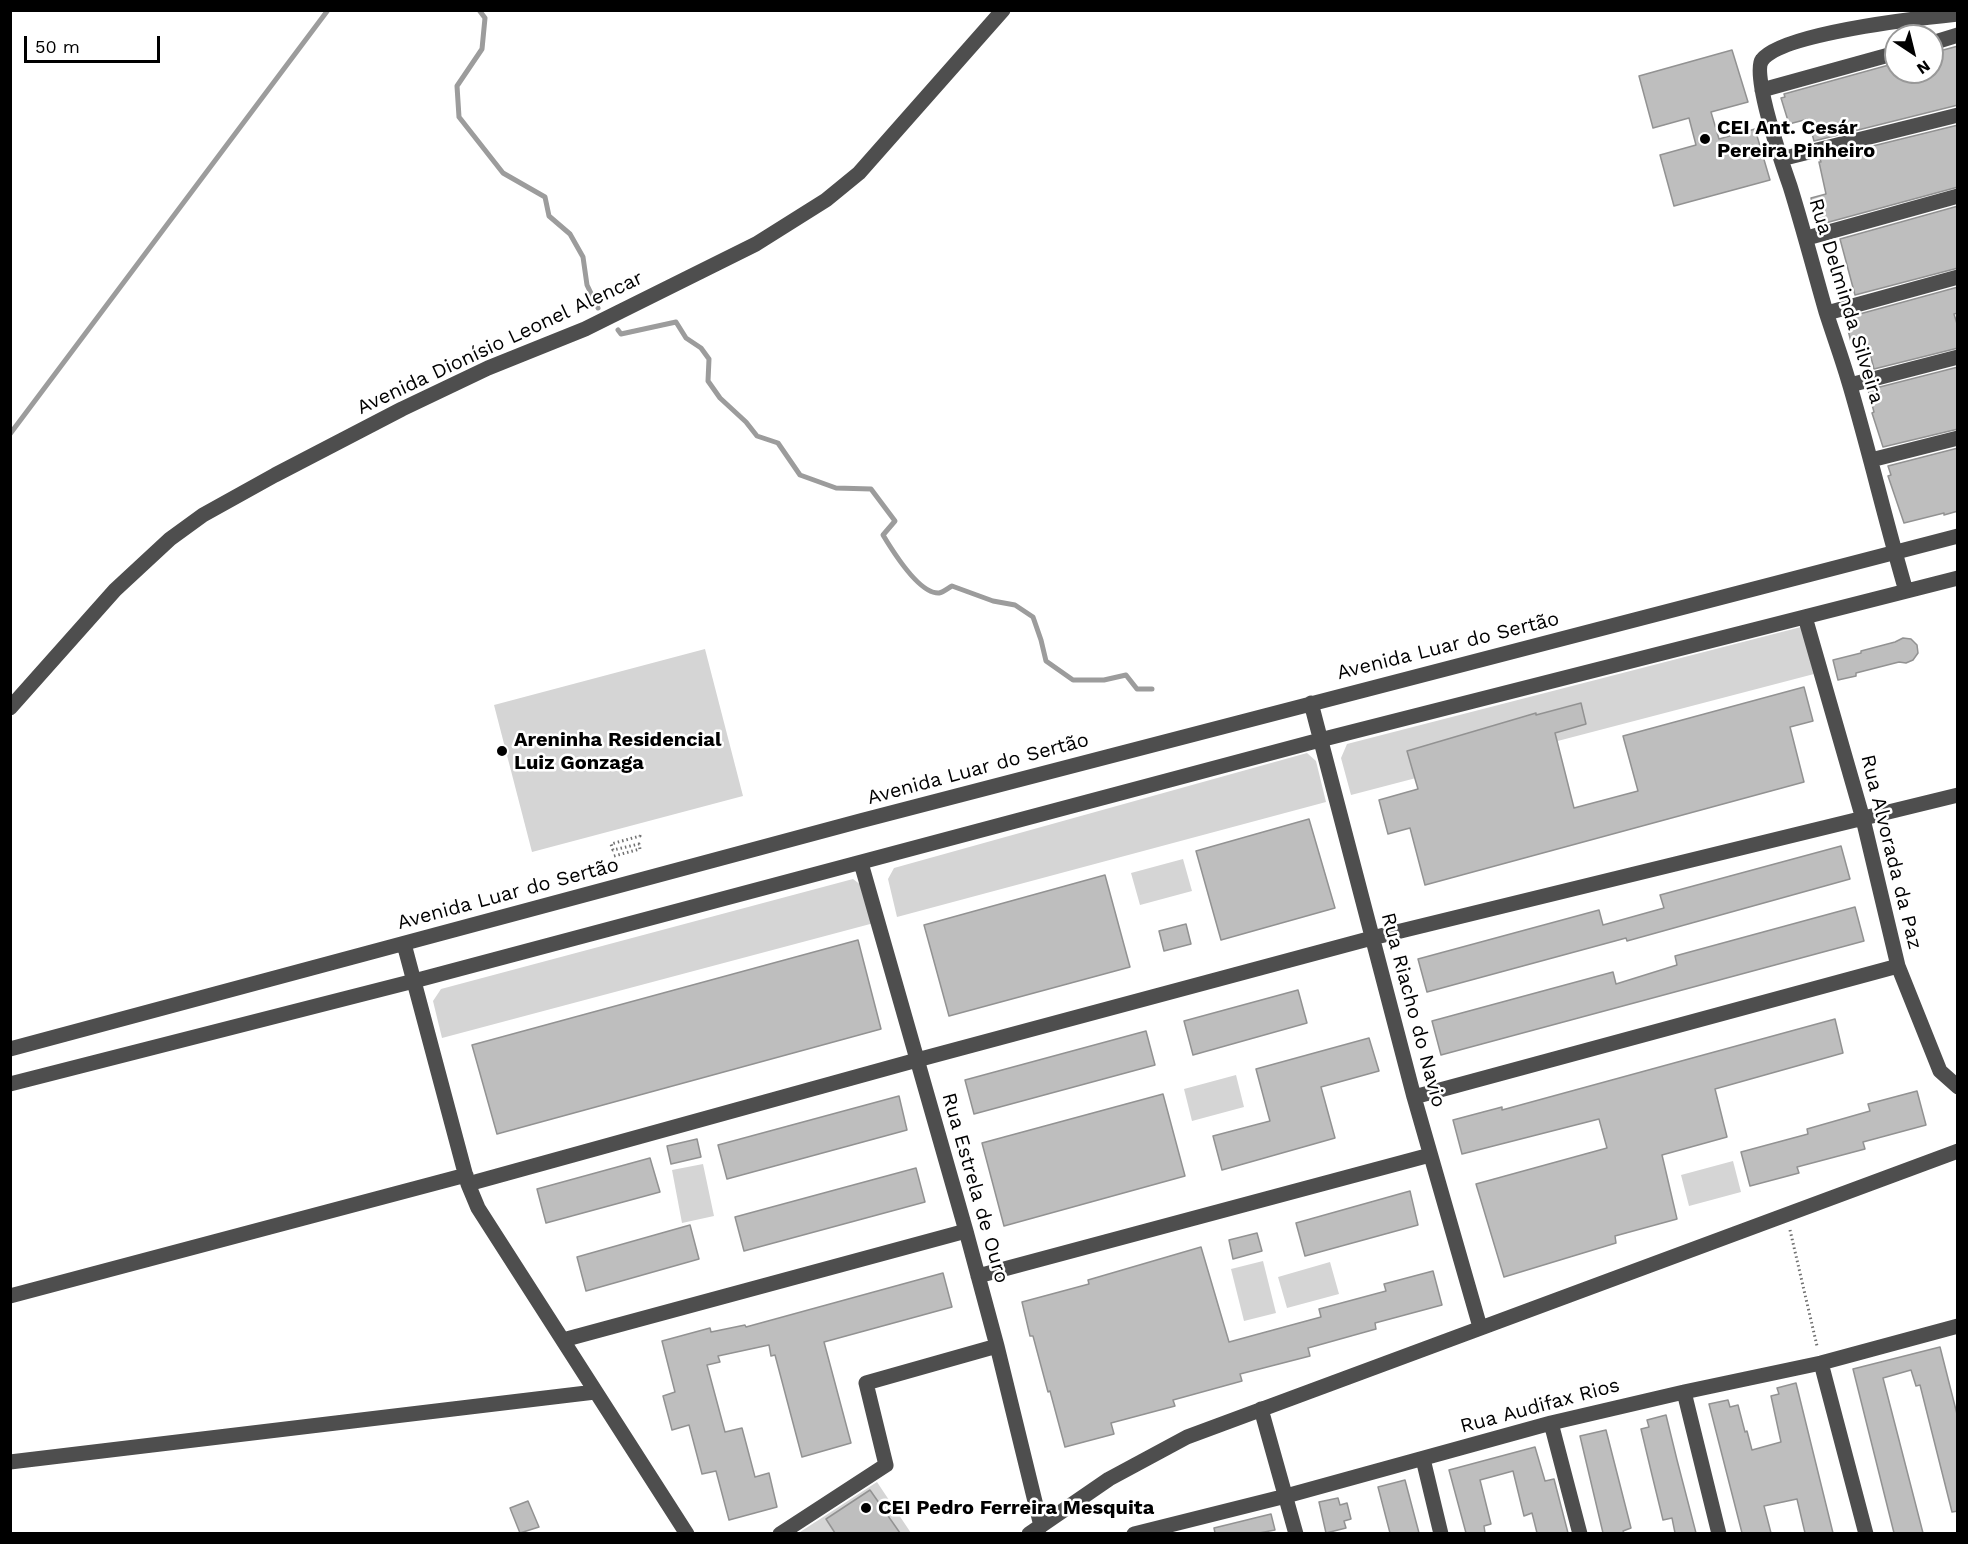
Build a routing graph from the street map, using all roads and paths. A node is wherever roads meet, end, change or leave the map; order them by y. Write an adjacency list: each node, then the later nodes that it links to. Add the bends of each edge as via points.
1 (1003, 10): 21 (street, Avenida Dionísio Leonel Alencar, via 859,173 826,200 756,244 585,328 402,409 203,515 170,539 115,590)
2 (1958, 14): 4 (street, Rua Delminda Silveira, via 1796,40 1766,54 1760,62)
3 (1884, 56): 4 (street)
4 (1762, 90): 6 (street, Rua Delminda Silveira)
5 (1958, 116): 6 (street)
6 (1781, 159): 8 (street, Rua Delminda Silveira)
7 (1958, 196): 8 (street)
8 (1806, 238): 10 (street, Rua Delminda Silveira)
9 (1958, 277): 10 (street)
10 (1827, 313): 12 (street, Rua Delminda Silveira)
11 (1958, 357): 12 (street)
12 (1850, 385): 14 (street, Rua Delminda Silveira)
13 (1958, 438): 14 (street)
14 (1871, 460): 16 (street, Rua Delminda Silveira)
15 (1958, 536): 16 (street, Avenida Luar do Sertão)
16 (1895, 553): 18 (street, Rua Delminda Silveira); 20 (street, Avenida Luar do Sertão)
17 (1958, 578): 18 (street)
18 (1906, 591): 19 (street)
19 (1805, 617): 22 (street); 24 (street, Rua Alvorada da Paz)
20 (1311, 703): 22 (street, Rua Riacho do Navio); 29 (street, Avenida Luar do Sertão)
21 (10, 708)
22 (1320, 740): 27 (street); 28 (street, Rua Riacho do Navio)
23 (1958, 795): 24 (street)
24 (1863, 819): 28 (street); 30 (street, Rua Alvorada da Paz)
25 (639, 833): 26 (path, via 640,836 611,844 613,850 639,844 640,849)
26 (614, 856)
27 (861, 863): 31 (street); 33 (street, Rua Estrela de Ouro)
28 (1372, 938): 33 (street); 36 (street, Rua Riacho do Navio)
29 (404, 944): 31 (street); 32 (street, Avenida Luar do Sertão)
30 (1898, 966): 35 (street, Rua Alvorada da Paz, via 1940,1071); 36 (street)
31 (414, 981): 34 (street); 39 (street)
32 (10, 1048)
33 (917, 1060): 39 (street); 41 (street, Rua Estrela de Ouro)
34 (10, 1084)
35 (1958, 1087)
36 (1414, 1097): 38 (street, Rua Riacho do Navio)
37 (1958, 1151): 40 (street)
38 (1430, 1155): 42 (street); 44 (street, Rua Riacho do Navio)
39 (467, 1179): 43 (street); 46 (street, via 478,1208)
40 (1787, 1215): 44 (street); 48 (path)
41 (966, 1231): 42 (street, Rua Estrela de Ouro); 46 (street)
42 (978, 1276): 47 (street, Rua Estrela de Ouro)
43 (10, 1296)
44 (1480, 1327): 51 (street)
45 (1957, 1329): 48 (street, Rua Audifax Rios)
46 (563, 1340): 49 (street)
47 (997, 1346): 56 (street, Rua Estrela de Ouro); 59 (street, via 866,1383 886,1465)
48 (1821, 1363): 50 (street, Rua Audifax Rios); 64 (street)
49 (595, 1392): 54 (street); 58 (street)
50 (1684, 1392): 52 (street, Rua Audifax Rios); 63 (street)
51 (1261, 1409): 55 (street); 56 (street, via 1150,1455)
52 (1551, 1424): 53 (street, Rua Audifax Rios); 62 (street)
53 (1423, 1459): 55 (street, Rua Audifax Rios); 61 (street)
54 (10, 1462)
55 (1286, 1496): 57 (street, Rua Audifax Rios); 60 (street)
56 (1035, 1530)
57 (1144, 1532)
58 (687, 1533)
59 (780, 1533)
60 (1296, 1533)
61 (1441, 1533)
62 (1580, 1533)
63 (1719, 1533)
64 (1866, 1533)

